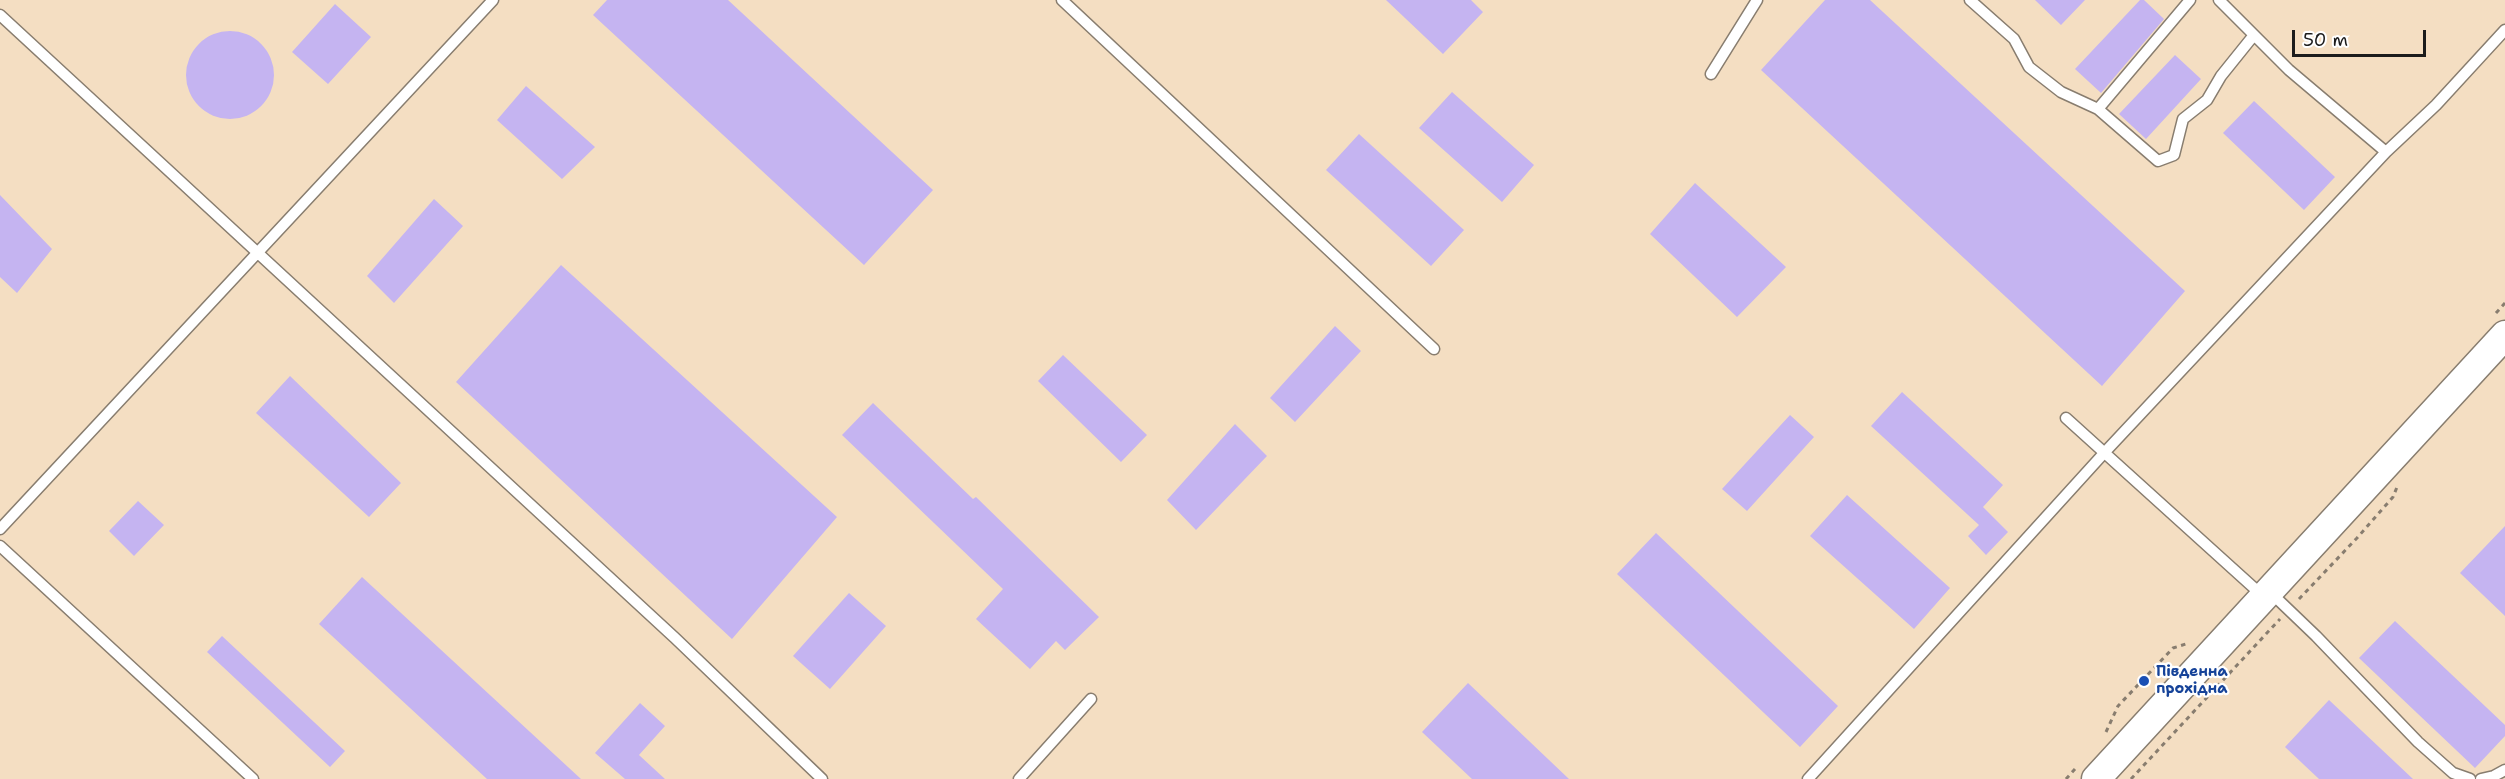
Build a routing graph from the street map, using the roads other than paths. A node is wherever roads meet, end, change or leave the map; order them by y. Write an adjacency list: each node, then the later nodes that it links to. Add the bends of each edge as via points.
1 (493, 0): 13 (lane)
2 (1062, 0): 15 (lane)
3 (1757, 0): 10 (lane)
4 (1970, 0): 11 (lane, via 2014,39 2029,67 2061,92)
5 (2190, 0): 11 (lane)
6 (2220, 0): 9 (lane)
7 (0, 15): 13 (lane)
8 (2505, 30): 12 (lane)
9 (2254, 35): 11 (lane, via 2207,100 2183,119 2174,155 2158,161); 12 (lane)
10 (1711, 74)
11 (2098, 109)
12 (2386, 152): 17 (lane)
13 (257, 256): 18 (lane); 24 (lane, via 675,638)
14 (2505, 335): 20 (main road)
15 (1434, 349)
16 (2066, 418): 17 (lane)
17 (2105, 452): 20 (lane); 26 (lane)
18 (0, 529)
19 (0, 546): 23 (lane)
20 (2273, 599): 27 (main road); 28 (lane, via 2418,742 2453,773)
21 (1091, 699): 25 (lane)
22 (2505, 770): 29 (lane)
23 (253, 779)
24 (822, 779)
25 (1019, 779)
26 (1808, 779)
27 (2096, 779)
28 (2470, 779)
29 (2481, 779)

